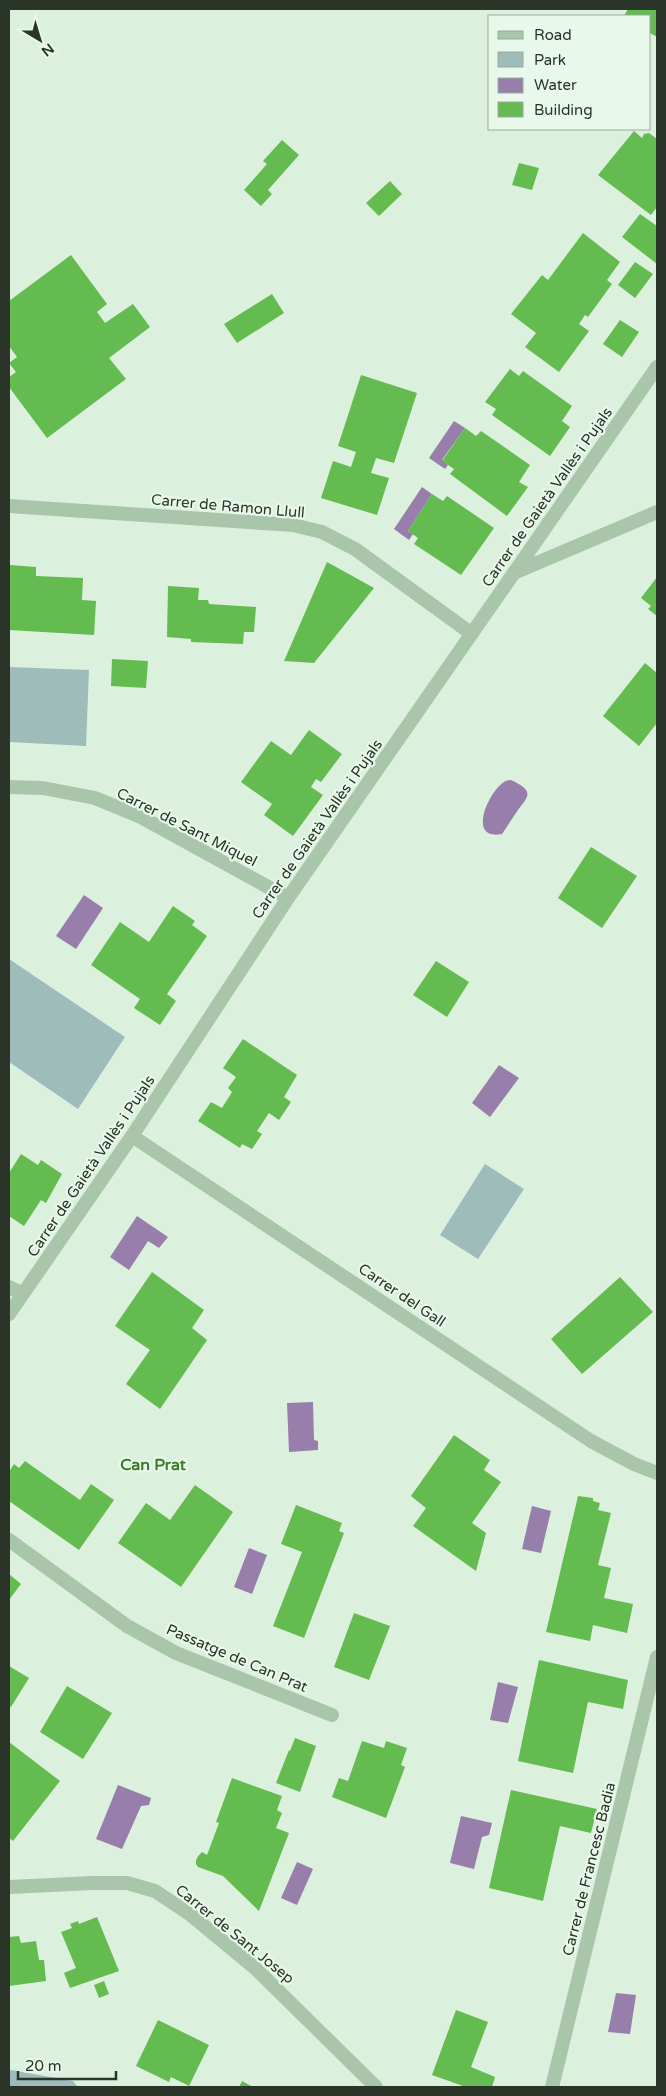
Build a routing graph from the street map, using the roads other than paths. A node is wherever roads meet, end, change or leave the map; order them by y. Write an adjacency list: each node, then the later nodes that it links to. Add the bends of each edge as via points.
1 (657, 367): 4 (street, Carrer de Gaietà Vallès i Pujals)
2 (9, 506): 5 (street, Carrer de Ramon Llull, via 293,525 322,532 355,549)
3 (657, 512): 4 (street)
4 (515, 572): 5 (street, Carrer de Gaietà Vallès i Pujals)
5 (472, 634): 7 (street, Carrer de Gaietà Vallès i Pujals)
6 (9, 787): 7 (street, Carrer de Sant Miquel, via 43,788 95,798 141,817)
7 (288, 898): 8 (street, Carrer de Gaietà Vallès i Pujals)
8 (132, 1136): 10 (street, Carrer de Gaietà Vallès i Pujals); 12 (street, Carrer del Gall, via 591,1441)
9 (9, 1287): 10 (street)
10 (23, 1294): 11 (street, Carrer de Gaietà Vallès i Pujals)
11 (9, 1314)
12 (657, 1473)
13 (9, 1540): 15 (street, Passatge de Can Prat, via 128,1626 176,1653)
14 (657, 1657): 18 (street, Carrer de Francesc Badia)
15 (332, 1715)
16 (9, 1887): 17 (street, Carrer de Sant Josep, via 127,1883 156,1891 191,1915 255,1968)
17 (376, 2087)
18 (552, 2087)

